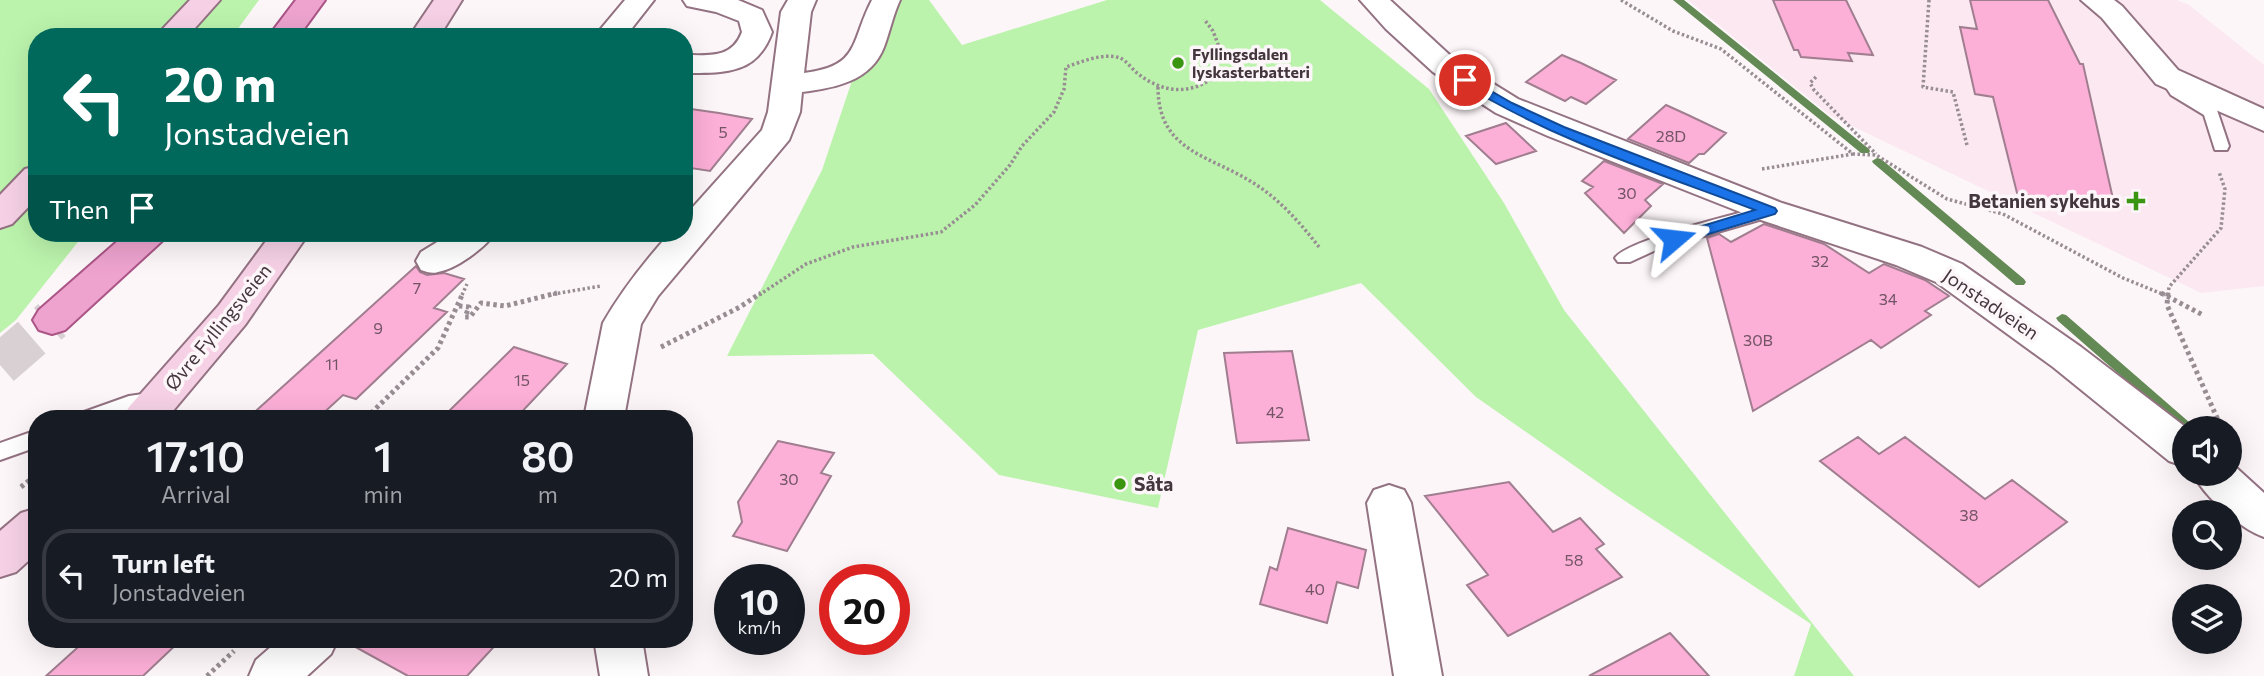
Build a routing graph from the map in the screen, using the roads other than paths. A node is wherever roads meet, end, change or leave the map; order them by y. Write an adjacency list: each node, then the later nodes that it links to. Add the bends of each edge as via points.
1 (206, 0): 12 (main road)
2 (311, 0): 13 (main road)
3 (339, 0): 14 (main road)
4 (449, 0): 15 (main road)
5 (668, 0): 11 (street)
6 (697, 0): 17 (street, via 752,16 757,32 743,57 728,63)
7 (802, 0): 19 (street, via 796,12)
8 (886, 0): 19 (street, via 859,64 822,80)
9 (1374, 0): 23 (street, Jonstadveien, via 1444,66 1507,106)
10 (2095, 0): 18 (street, via 2112,12)
11 (639, 1): 16 (street)
12 (179, 28)
13 (290, 28)
14 (318, 28)
15 (430, 28)
16 (616, 28)
17 (693, 64)
18 (2167, 77): 20 (street); 21 (lane, via 2177,93 2211,113)
19 (786, 85): 25 (street, via 777,133)
20 (2264, 121)
21 (2221, 146)
22 (28, 186): 24 (main road)
23 (1770, 211): 31 (lane); 36 (street, Jonstadveien, via 1949,273)
24 (0, 216)
25 (693, 231)
26 (122, 242): 27 (main road, via 52,320)
27 (139, 242)
28 (285, 242): 33 (main road, Øvre Fyllingsveien, via 232,315)
29 (464, 242): 32 (street)
30 (683, 242): 35 (street, via 643,289 622,323)
31 (1624, 258)
32 (435, 261)
33 (151, 409): 34 (lane, via 129,404)
34 (113, 410)
35 (606, 410)
36 (2172, 440)
37 (28, 441): 38 (lane)
38 (0, 452)
39 (2227, 486): 41 (street)
40 (1389, 503): 48 (street)
41 (2264, 519)
42 (28, 534): 43 (main road)
43 (0, 558)
44 (291, 648): 46 (street)
45 (619, 648): 47 (street)
46 (255, 662)
47 (624, 676)
48 (1418, 676)

